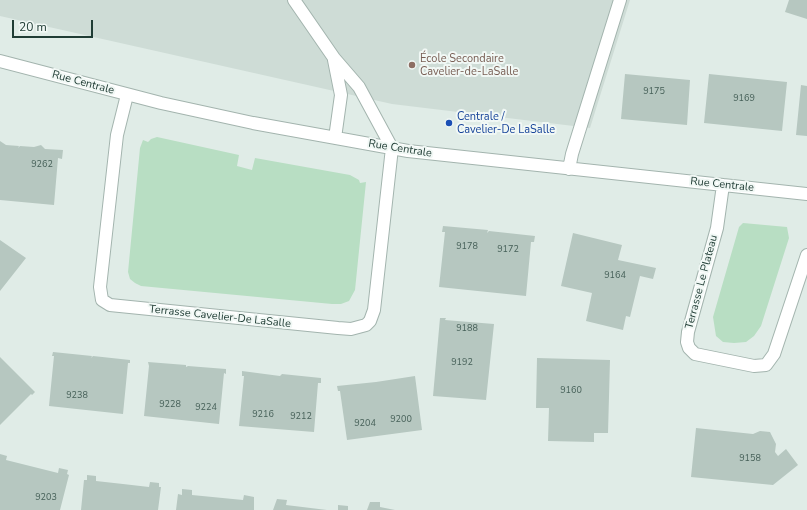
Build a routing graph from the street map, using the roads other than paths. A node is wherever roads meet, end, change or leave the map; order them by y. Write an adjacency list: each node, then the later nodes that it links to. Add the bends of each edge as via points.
1 (294, 0): 3 (street)
2 (620, 0): 8 (street)
3 (334, 58): 6 (street, via 341,95); 7 (street, via 359,87)
4 (0, 61): 5 (street, Rue Centrale)
5 (127, 95): 6 (street, Rue Centrale); 7 (street, Terrasse Cavelier-De LaSalle, via 117,135 100,287 102,300 110,306 345,329 366,325 374,310)
6 (335, 138): 7 (street, Rue Centrale)
7 (392, 148): 8 (street, Rue Centrale)
8 (569, 169): 9 (street, Rue Centrale)
9 (723, 185): 10 (street, Rue Centrale); 11 (street, Terrasse Le Plateau, via 717,228 688,332 687,342 695,354 754,366 766,365 774,354)
10 (807, 194)
11 (807, 255)

